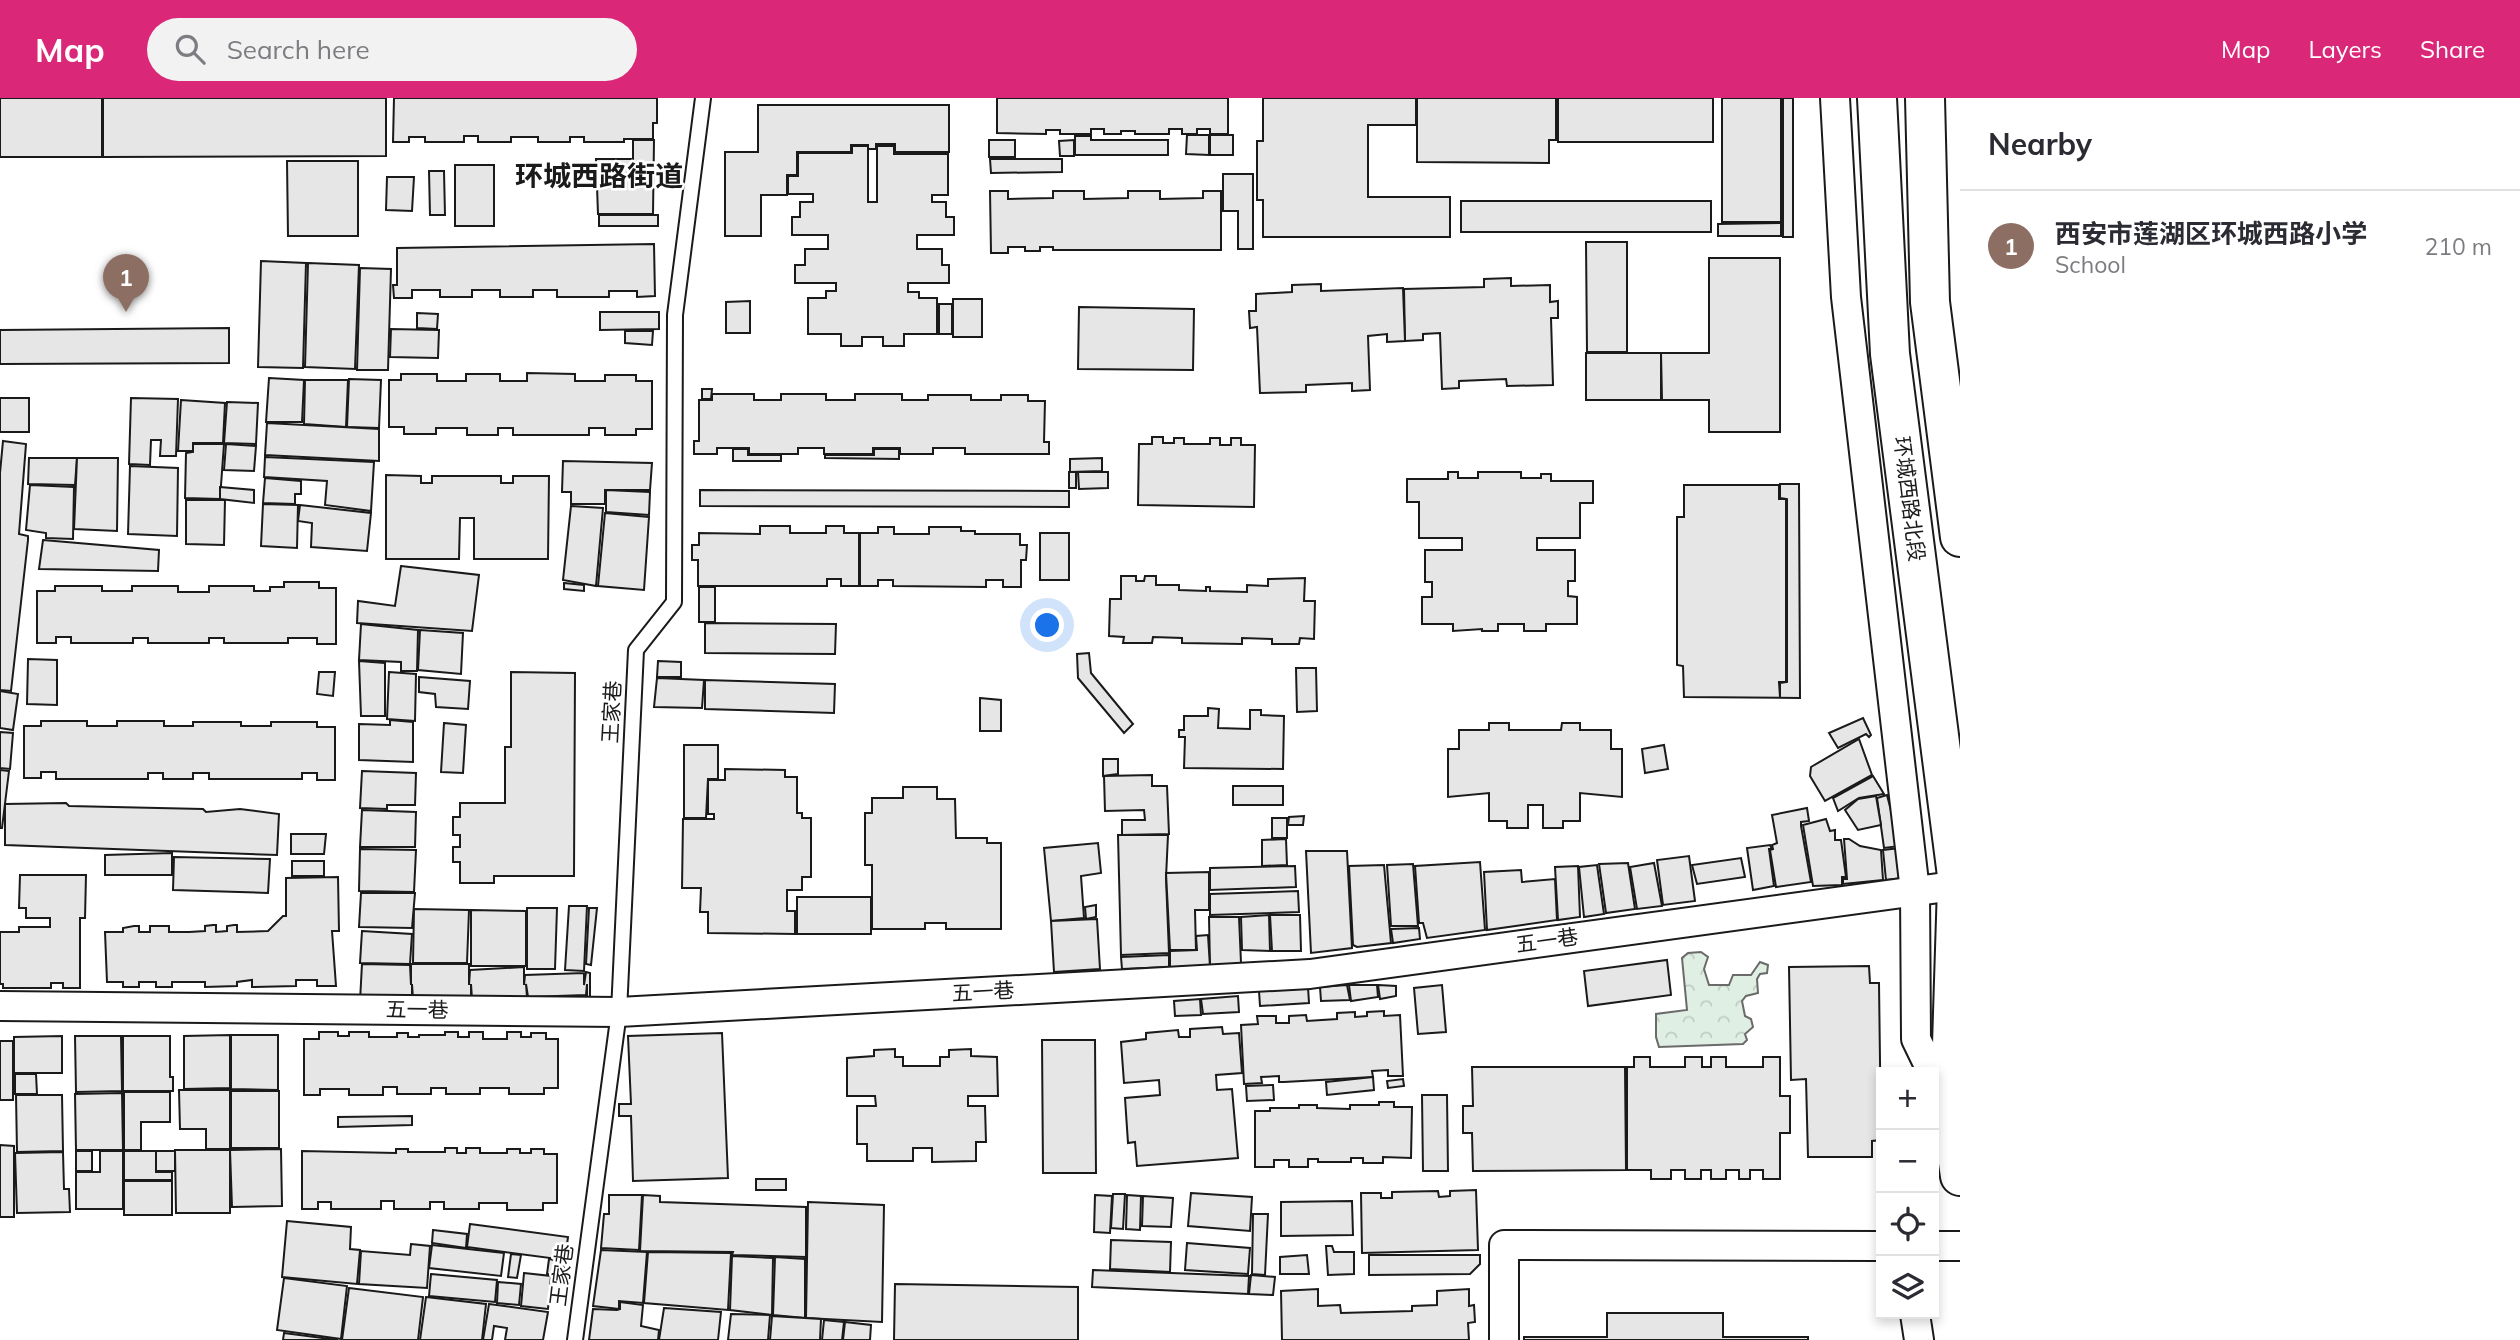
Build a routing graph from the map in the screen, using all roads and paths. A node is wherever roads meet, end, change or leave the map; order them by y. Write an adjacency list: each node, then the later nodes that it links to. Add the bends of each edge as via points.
1 (703, 98): 9 (lane, 王家巷, via 675,315 674,602 636,650)
2 (1835, 98): 7 (street, via 1847,311)
3 (1877, 98): 6 (main road, 环城西路北段, via 1890,354)
4 (1925, 98): 5 (main road, via 1930,302)
5 (1960, 537)
6 (1959, 890): 7 (street, 五一巷); 13 (main road, 环城西路北段)
7 (1915, 891): 9 (street, 五一巷, via 1310,974); 10 (street)
8 (0, 1006): 9 (street, 五一巷)
9 (619, 1012): 19 (lane, 王家巷)
10 (1916, 1039): 11 (street); 12 (street)
11 (1915, 1067)
12 (1930, 1067)
13 (1939, 1085): 14 (main road, 环城西路北段)
14 (1960, 1176)
15 (1876, 1246): 20 (street, via 1504,1245)
16 (1939, 1246): 17 (street)
17 (1960, 1246)
18 (1916, 1319): 21 (street)
19 (575, 1340)
20 (1504, 1340)
21 (1919, 1340)

